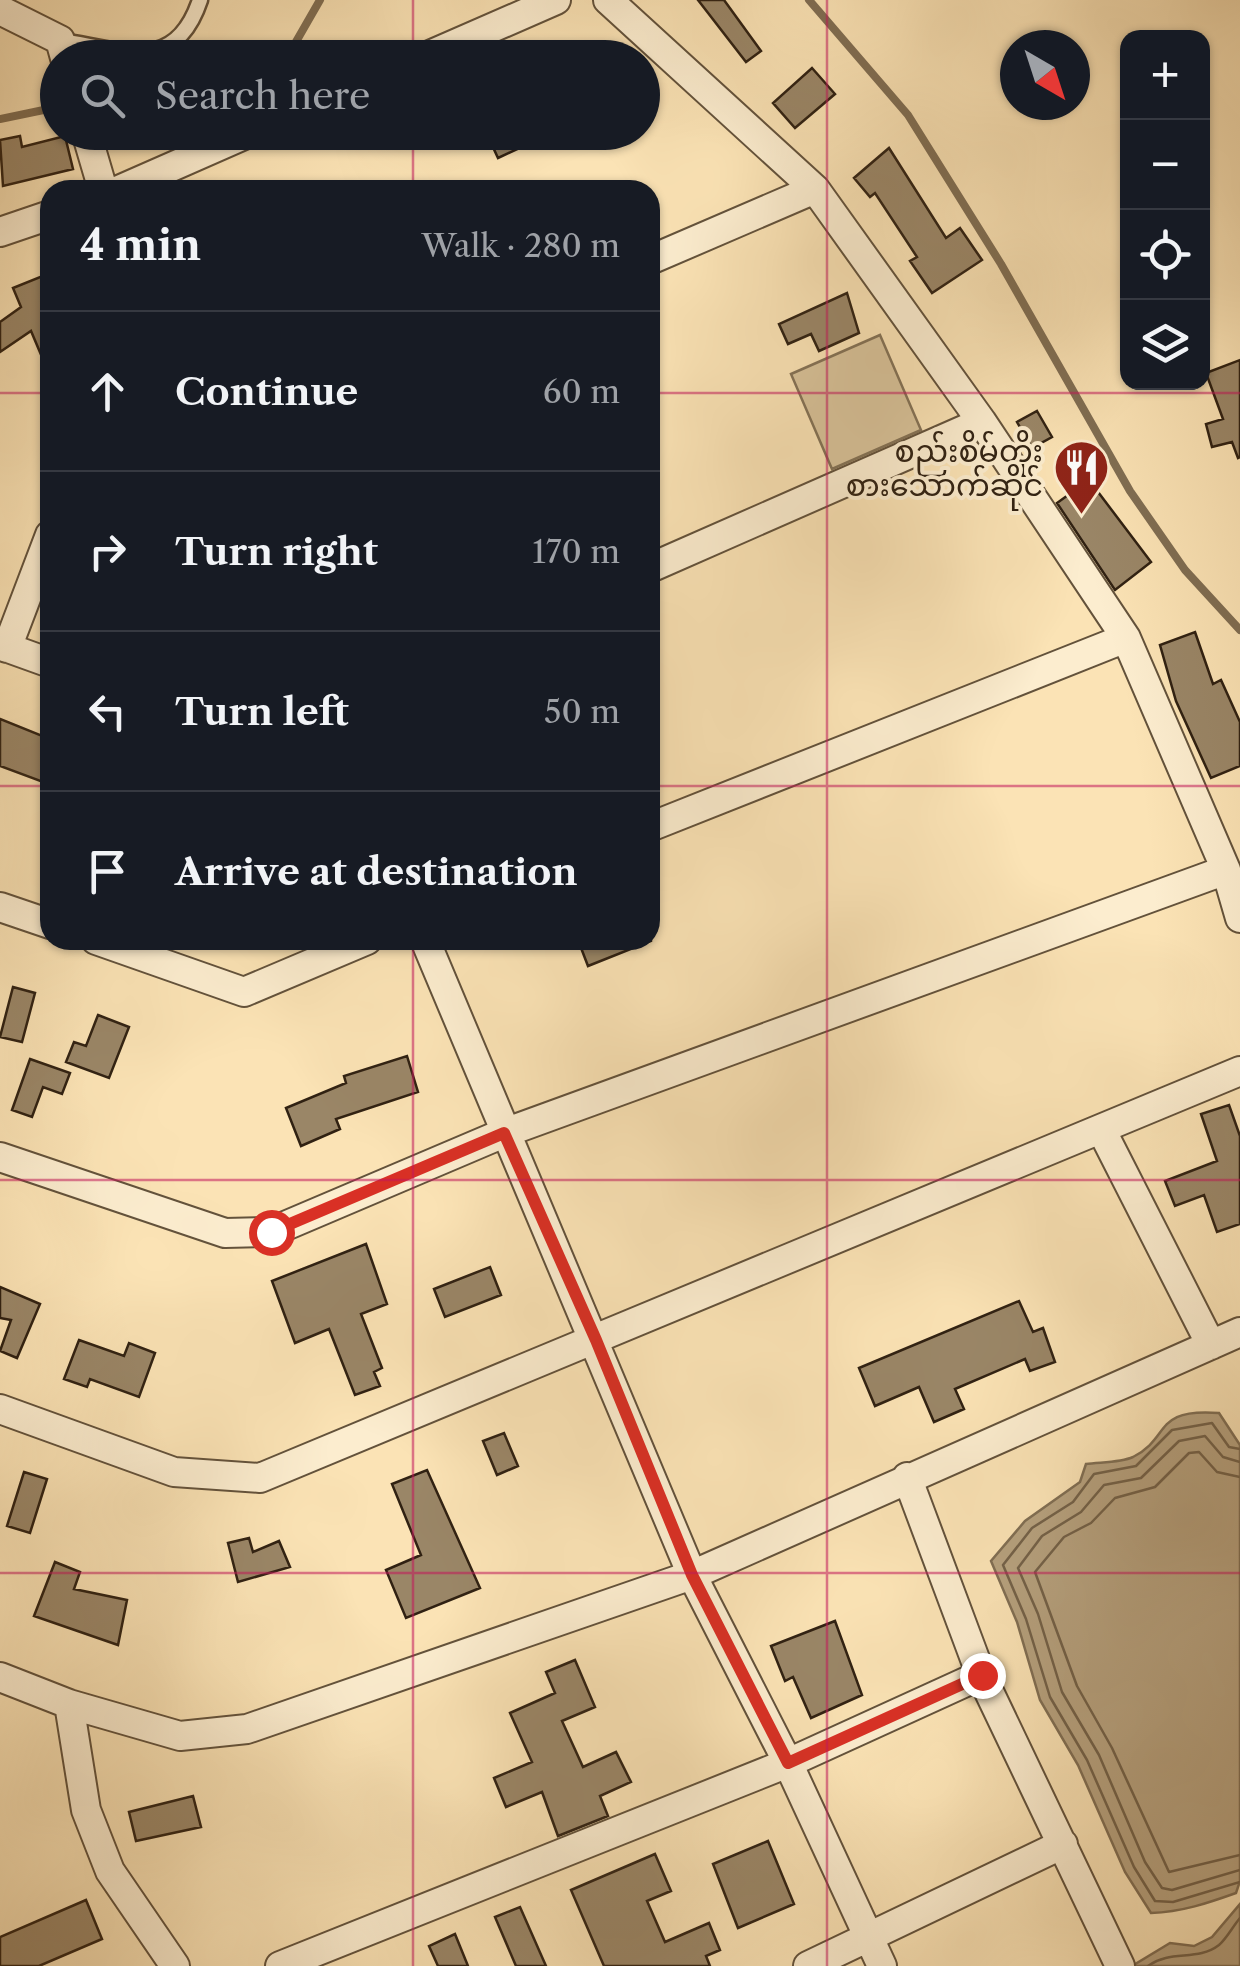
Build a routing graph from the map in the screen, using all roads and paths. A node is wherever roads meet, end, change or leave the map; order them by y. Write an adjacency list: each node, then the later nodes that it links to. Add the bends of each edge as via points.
1 (200, 0): 6 (lane, via 192,25)
2 (556, 0): 7 (street)
3 (608, 0): 8 (street)
4 (0, 10): 5 (street)
5 (48, 40)
6 (177, 40)
7 (465, 40)
8 (652, 40)
9 (660, 47): 14 (street)
10 (91, 150): 12 (street)
11 (210, 150): 13 (street)
12 (100, 180)
13 (142, 180)
14 (815, 189): 17 (street); 18 (street)
15 (40, 218): 16 (street)
16 (0, 232)
17 (660, 256)
18 (982, 422): 20 (street); 21 (street)
19 (40, 559): 22 (street)
20 (660, 564)
21 (1126, 638): 24 (street); 25 (street)
22 (4, 646): 23 (street)
23 (40, 659)
24 (660, 823)
25 (1226, 870): 27 (street); 34 (street)
26 (0, 907): 28 (street)
27 (1240, 918)
28 (40, 921)
29 (124, 950): 30 (street, via 244,992)
30 (343, 950)
31 (428, 950): 34 (street)
32 (1240, 1071): 33 (street)
33 (1101, 1129): 37 (street); 38 (street)
34 (504, 1133): 35 (street, via 271,1232 225,1233); 37 (street)
35 (0, 1156)
36 (1240, 1332): 38 (street)
37 (596, 1340): 39 (street, via 260,1478 174,1472); 41 (street)
38 (1212, 1345): 40 (street)
39 (0, 1409)
40 (907, 1478): 41 (street); 42 (street)
41 (692, 1575): 44 (street, via 246,1729 180,1736); 45 (street)
42 (982, 1675): 45 (street); 46 (street)
43 (0, 1678): 44 (street)
44 (69, 1704): 48 (street, via 86,1810 110,1872)
45 (788, 1763): 47 (street); 49 (street)
46 (1063, 1844): 47 (street); 52 (street)
47 (868, 1940): 50 (street); 51 (street)
48 (175, 1966)
49 (280, 1966)
50 (808, 1966)
51 (882, 1966)
52 (1120, 1966)

